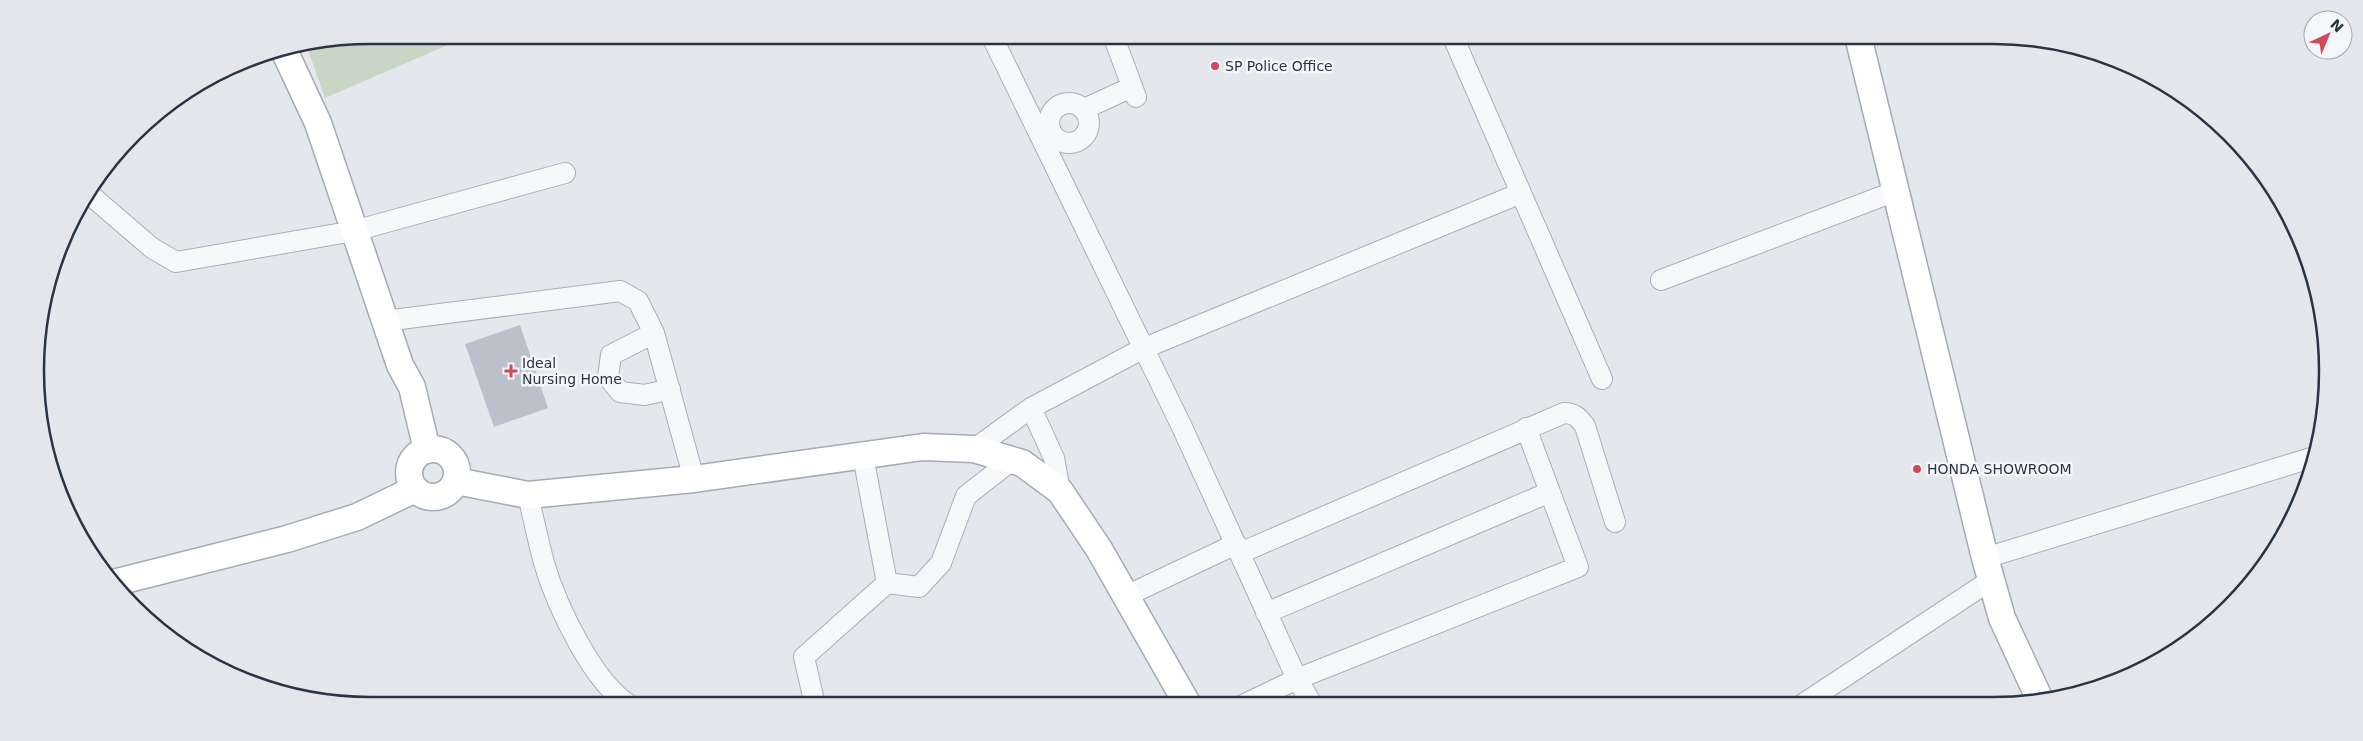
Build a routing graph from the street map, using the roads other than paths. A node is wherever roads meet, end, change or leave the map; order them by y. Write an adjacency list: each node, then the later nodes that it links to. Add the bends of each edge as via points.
1 (995, 44): 6 (street)
2 (1116, 44): 8 (street, via 1134,92)
3 (1456, 44): 13 (street)
4 (1860, 44): 12 (main road)
5 (286, 55): 15 (main road, via 318,123)
6 (1017, 89): 7 (street); 10 (street)
7 (1054, 109): 8 (street, via 1072,103); 9 (street, via 1049,127 1056,138)
8 (1084, 110): 9 (street, via 1089,122 1085,135 1080,140)
9 (1067, 143): 10 (street)
10 (1055, 169): 19 (street)
11 (565, 173): 15 (street)
12 (1896, 191): 16 (street); 37 (main road)
13 (1521, 193): 19 (street); 20 (street)
14 (94, 198): 15 (street, via 152,248 176,262)
15 (354, 231): 17 (main road)
16 (1662, 280)
17 (385, 321): 18 (street, via 620,291 638,301); 25 (main road, via 400,365 412,387)
18 (654, 333): 21 (street); 21 (street, via 611,355 608,377 620,392 645,395)
19 (1142, 349): 22 (street); 36 (street)
20 (1602, 379)
21 (670, 389): 29 (street)
22 (1031, 408): 24 (street); 32 (street, via 1054,458)
23 (1526, 428): 33 (street); 35 (street, via 1564,413 1579,418 1585,426); 36 (street)
24 (974, 449): 26 (main road, via 923,448); 27 (main road)
25 (427, 450): 30 (main road, via 442,451 451,457 457,471); 31 (main road, via 418,455 410,469 410,480)
26 (863, 456): 29 (main road); 39 (street)
27 (1012, 460): 32 (main road, via 1022,463); 39 (street, via 966,496 941,563 919,587)
28 (2307, 460): 37 (street)
29 (694, 478): 34 (main road)
30 (456, 481): 31 (main road, via 450,490 436,497 425,496); 34 (main road)
31 (415, 489): 38 (main road, via 357,517 287,539)
32 (1060, 491): 40 (main road)
33 (1550, 492): 41 (street); 42 (street, via 1578,567)
34 (528, 495): 44 (street, via 545,564 570,627 601,678)
35 (1616, 522)
36 (1238, 548): 40 (street); 41 (street)
37 (1988, 569): 43 (main road, via 2002,618); 49 (street)
38 (120, 580)
39 (887, 583): 45 (street, via 804,657)
40 (1126, 596): 46 (main road)
41 (1266, 613): 42 (street)
42 (1297, 679): 47 (street); 48 (street)
43 (2037, 694)
44 (617, 697)
45 (813, 697)
46 (1183, 697)
47 (1258, 697)
48 (1308, 697)
49 (1814, 697)

